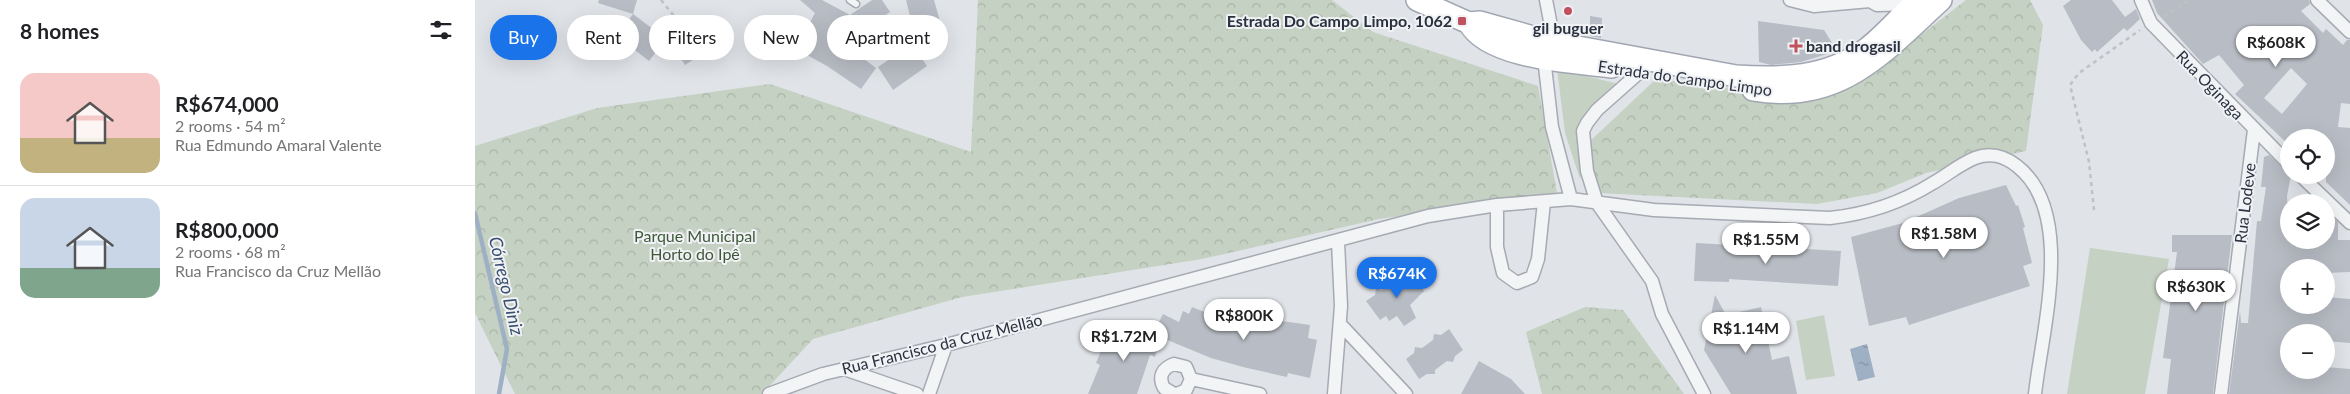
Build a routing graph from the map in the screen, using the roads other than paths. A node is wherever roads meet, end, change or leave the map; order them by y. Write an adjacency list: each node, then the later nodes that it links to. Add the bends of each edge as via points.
1 (1417, 0): 10 (main road, Estrada do Campo Limpo, via 1469,23 1475,33 1514,53 1527,57)
2 (1547, 0): 10 (street, via 1552,31)
3 (1790, 0): 7 (street)
4 (2141, 0): 12 (street, Rua Oginaga, via 2151,23)
5 (2317, 0): 9 (street)
6 (1870, 1): 7 (street); 8 (street, via 1877,5)
7 (1814, 3)
8 (1925, 4): 10 (main road, Estrada do Campo Limpo, via 1865,50 1835,66 1803,76 1736,76 1579,47); 11 (main road, Estrada do Campo Limpo, via 1868,65 1832,84 1809,91 1758,91)
9 (2350, 32)
10 (1547, 50): 11 (main road, Estrada do Campo Limpo); 15 (street, via 1552,127)
11 (1641, 71): 17 (street, via 1597,110 1583,131 1587,171)
12 (2254, 130): 13 (street, Rua Oginaga); 34 (street, Rua Lodeve)
13 (2280, 155)
14 (2310, 184): 19 (street)
15 (1571, 199): 16 (street, Rua Francisco da Cruz Mellão); 17 (street, Rua Francisco da Cruz Mellão)
16 (1544, 202): 18 (street, Rua Francisco da Cruz Mellão); 18 (street, via 1538,259 1532,277 1517,282 1503,273 1497,247)
17 (1597, 203): 32 (street, via 1652,281 1662,314); 33 (street, Rua Francisco da Cruz Mellão, via 1688,212 1839,217 1904,200 1974,159 1996,155 2005,158 2031,179 2045,210 2051,235 2050,281)
18 (1497, 205): 20 (street, Rua Francisco da Cruz Mellão, via 1428,216)
19 (2350, 223)
20 (1338, 242): 21 (street); 22 (street, Rua Francisco da Cruz Mellão)
21 (1341, 325): 30 (street); 31 (street)
22 (946, 345): 23 (street, Rua Francisco da Cruz Mellão); 28 (street)
23 (844, 369): 26 (street, Rua Francisco da Cruz Mellão); 27 (street)
24 (1191, 379): 25 (street, via 1186,390); 25 (street, via 1186,367 1168,366 1161,376); 29 (street)
25 (1169, 393)
26 (769, 394)
27 (917, 394)
28 (929, 394)
29 (1260, 394)
30 (1334, 394)
31 (1406, 394)
32 (1704, 394)
33 (2035, 394)
34 (2221, 394)

